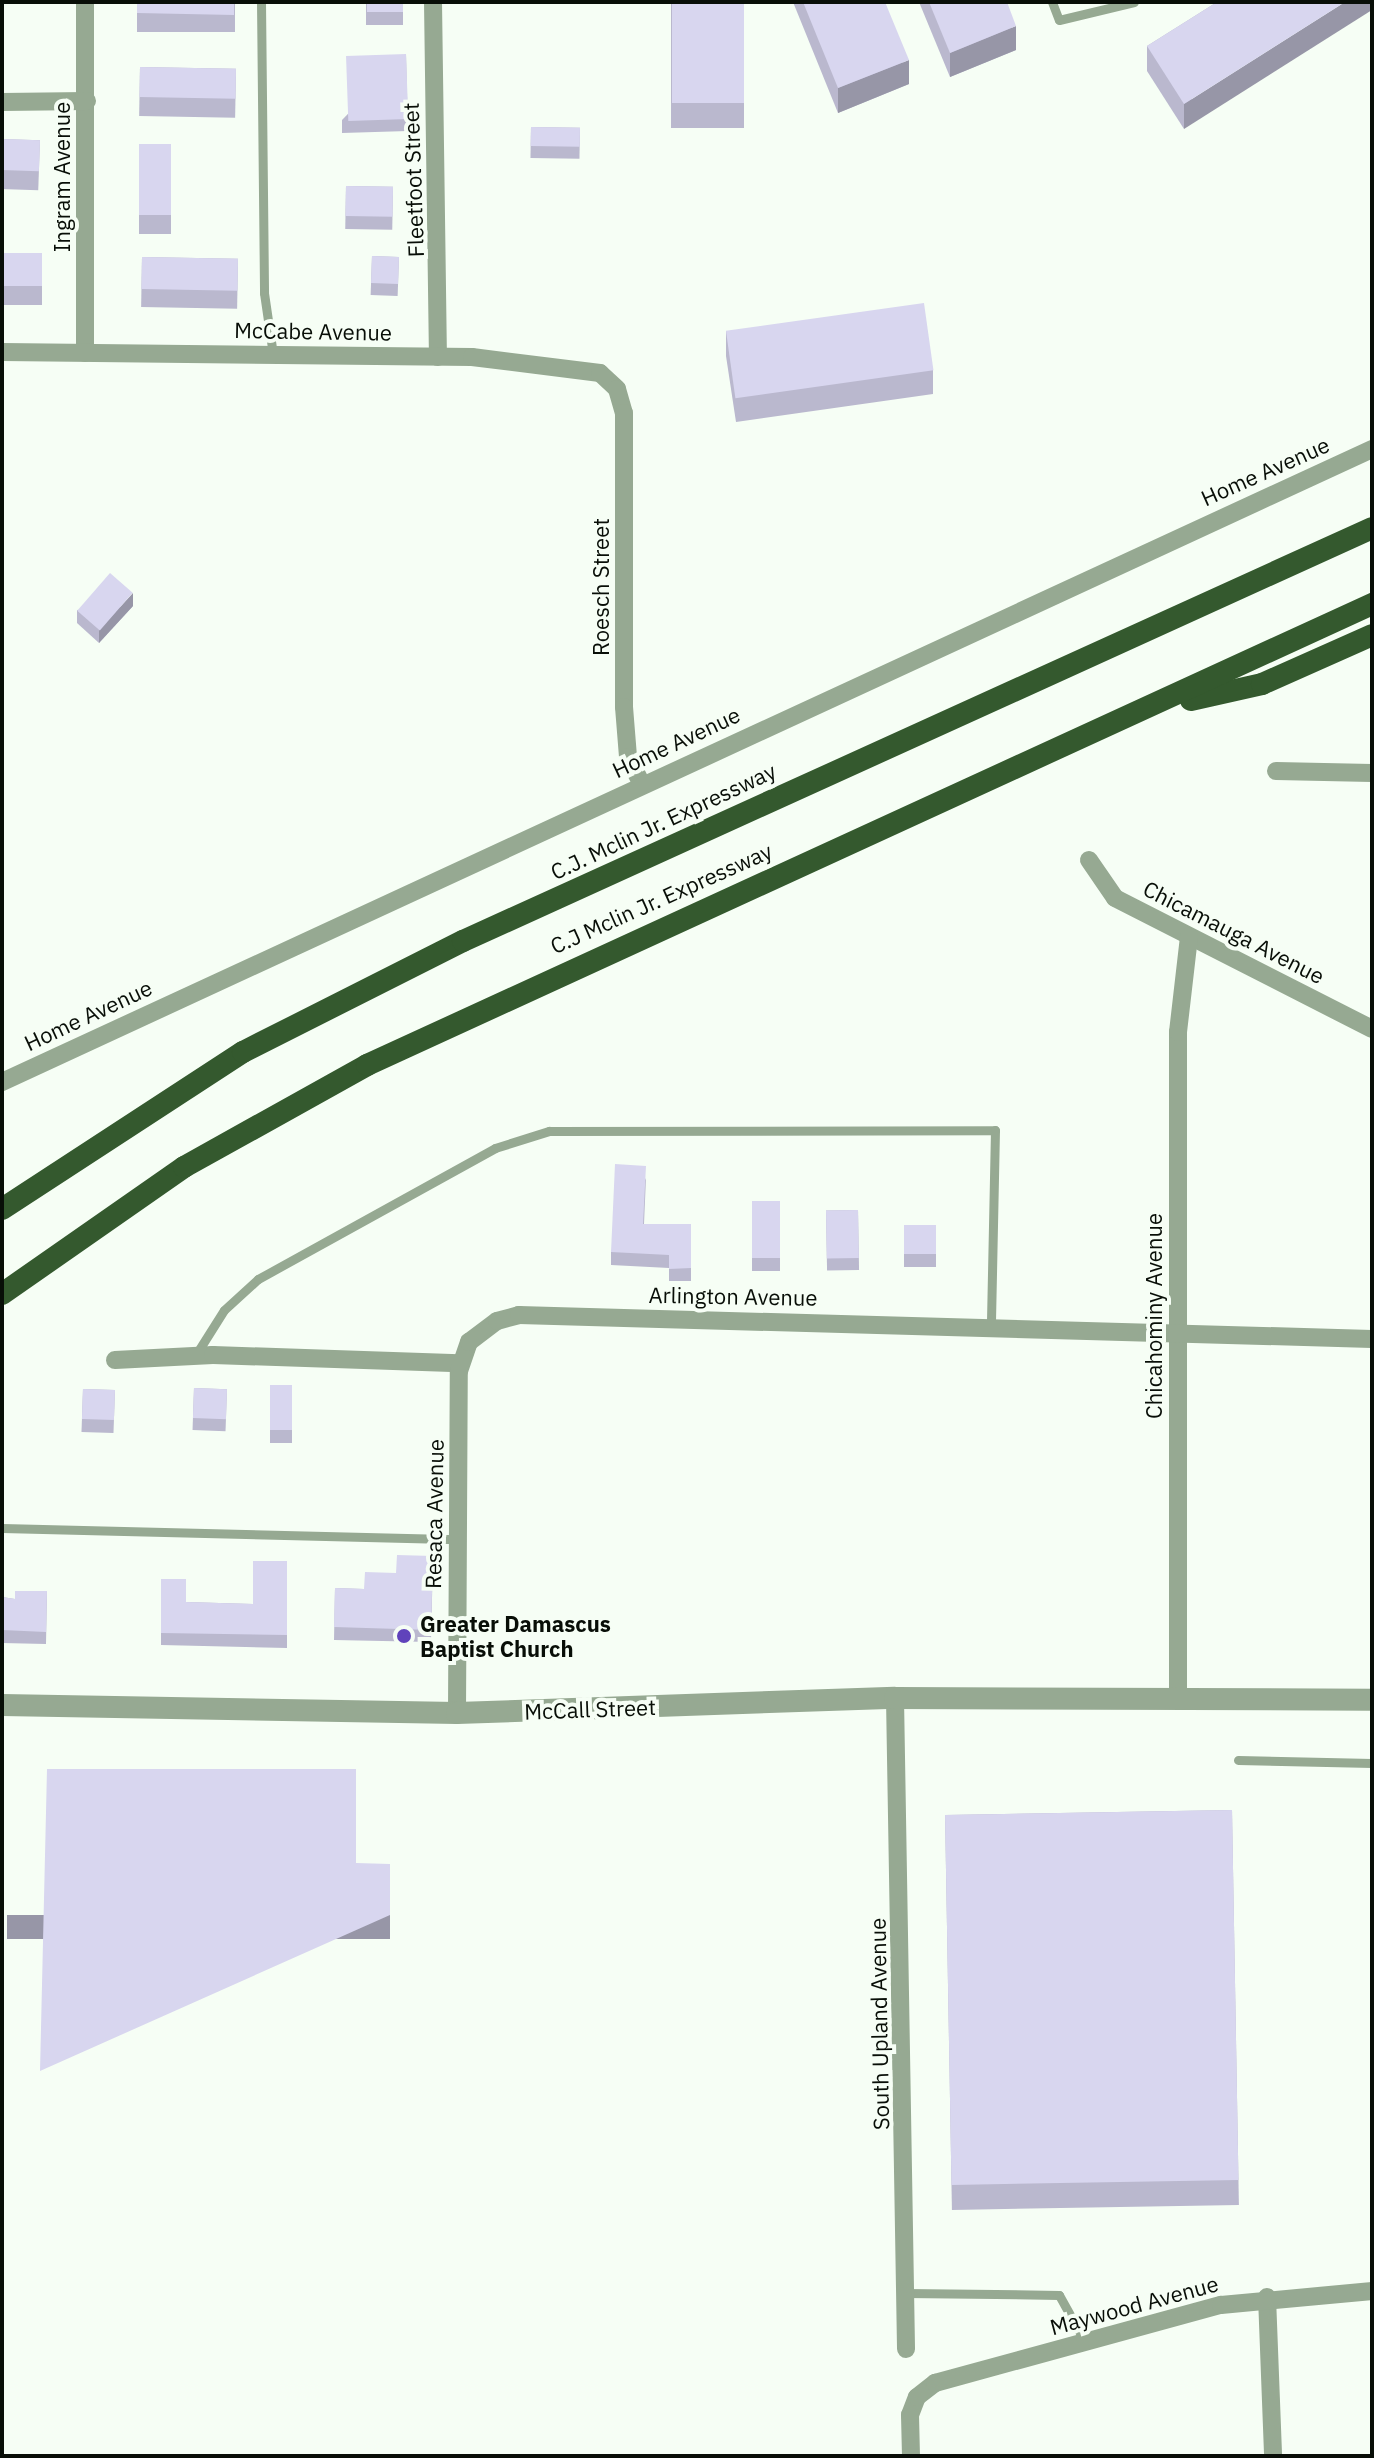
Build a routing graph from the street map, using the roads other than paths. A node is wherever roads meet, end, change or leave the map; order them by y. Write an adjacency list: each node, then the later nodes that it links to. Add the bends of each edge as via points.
1 (85, 2): 6 (street, Ingram Avenue)
2 (261, 2): 10 (lane, via 264,293)
3 (433, 2): 11 (street, Fleetfoot Street)
4 (1052, 2): 5 (lane, via 1059,20)
5 (1134, 2)
6 (87, 101): 7 (street); 9 (street, Ingram Avenue)
7 (2, 102)
8 (2, 352): 9 (street, McCabe Avenue)
9 (85, 353): 10 (street, McCabe Avenue)
10 (273, 355): 11 (street, McCabe Avenue)
11 (438, 357): 12 (street, McCabe Avenue, via 600,373)
12 (617, 389): 20 (street, Roesch Street, via 624,413 624,707 628,757)
13 (1372, 449): 20 (street, Home Avenue)
14 (1372, 528): 25 (highway, C.J. Mclin Jr. Expressway, via 463,941 243,1052)
15 (1372, 604): 17 (highway, C.J Mclin Jr. Expressway)
16 (1372, 635): 17 (highway, via 1262,684)
17 (1147, 710): 26 (highway, C.J Mclin Jr. Expressway, via 546,977 367,1065 184,1167)
18 (1276, 771): 19 (street)
19 (1372, 773)
20 (641, 783): 24 (street, Home Avenue)
21 (1089, 860): 22 (street, Chicamauga Avenue, via 1115,898)
22 (1189, 937): 23 (street, Chicamauga Avenue); 28 (street, Chicahominy Avenue, via 1178,1032)
23 (1372, 1029)
24 (2, 1082)
25 (2, 1209)
26 (2, 1294)
27 (991, 1327): 28 (street, Arlington Avenue); 30 (lane, via 995,1130 549,1131 495,1148 258,1279 224,1310); 32 (street, Arlington Avenue, via 519,1315 478,1333)
28 (1178, 1331): 29 (street, Arlington Avenue); 35 (street, Chicahominy Avenue)
29 (1372, 1339)
30 (195, 1356): 31 (street); 32 (street)
31 (115, 1360)
32 (459, 1363): 34 (street, Resaca Avenue)
33 (2, 1528): 34 (lane)
34 (458, 1539): 39 (street, Resaca Avenue)
35 (1178, 1696): 36 (street, McCall Street); 37 (street, McCall Street)
36 (895, 1698): 39 (street, McCall Street); 43 (street, South Upland Avenue)
37 (1372, 1700)
38 (2, 1705): 39 (street, McCall Street)
39 (457, 1713)
40 (1238, 1760): 41 (lane)
41 (1372, 1763)
42 (1372, 2291): 44 (street, Maywood Avenue)
43 (905, 2293): 45 (lane, via 1059,2295); 46 (street, South Upland Avenue)
44 (1267, 2297): 45 (street, Maywood Avenue); 48 (street)
45 (1085, 2342): 47 (street, Maywood Avenue, via 935,2383 917,2397)
46 (906, 2349)
47 (911, 2456)
48 (1273, 2456)

